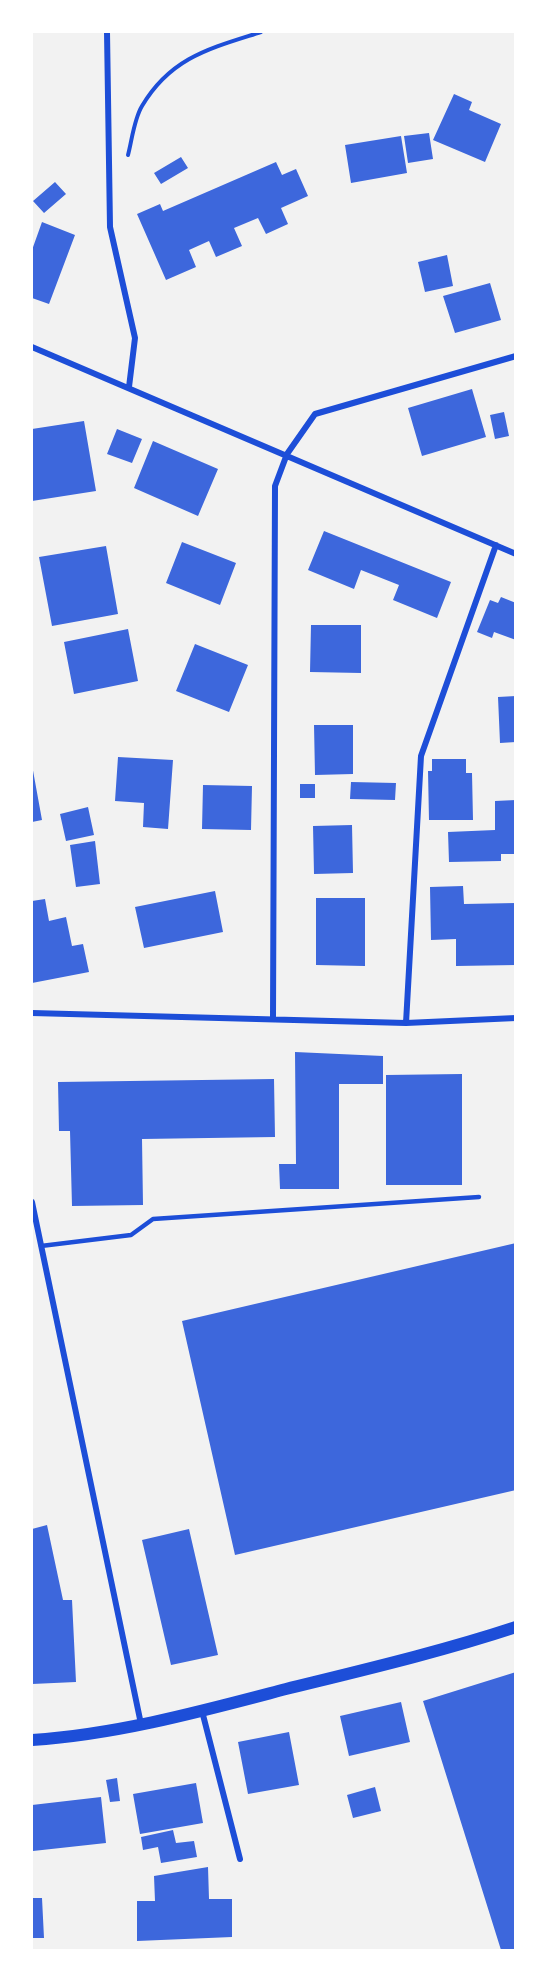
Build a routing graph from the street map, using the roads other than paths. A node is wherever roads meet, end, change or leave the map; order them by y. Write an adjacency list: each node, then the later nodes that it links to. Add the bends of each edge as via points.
1 (107, 32): 4 (street, via 110,227 135,338)
2 (32, 347): 4 (street)
3 (516, 356): 5 (street, via 315,414)
4 (129, 387): 5 (street)
5 (287, 454): 6 (street); 9 (street, via 275,486)
6 (496, 545): 7 (street); 11 (street, via 421,756)
7 (516, 554)
8 (32, 1013): 9 (street)
9 (273, 1018): 11 (street)
10 (516, 1018): 11 (street)
11 (406, 1023)
12 (478, 1197): 14 (lane, via 153,1219 131,1235)
13 (32, 1202): 14 (street)
14 (41, 1246): 17 (street)
15 (516, 1627): 16 (main road, via 458,1646)
16 (202, 1711): 17 (main road); 19 (street)
17 (141, 1725): 18 (main road)
18 (32, 1740)
19 (240, 1859)

